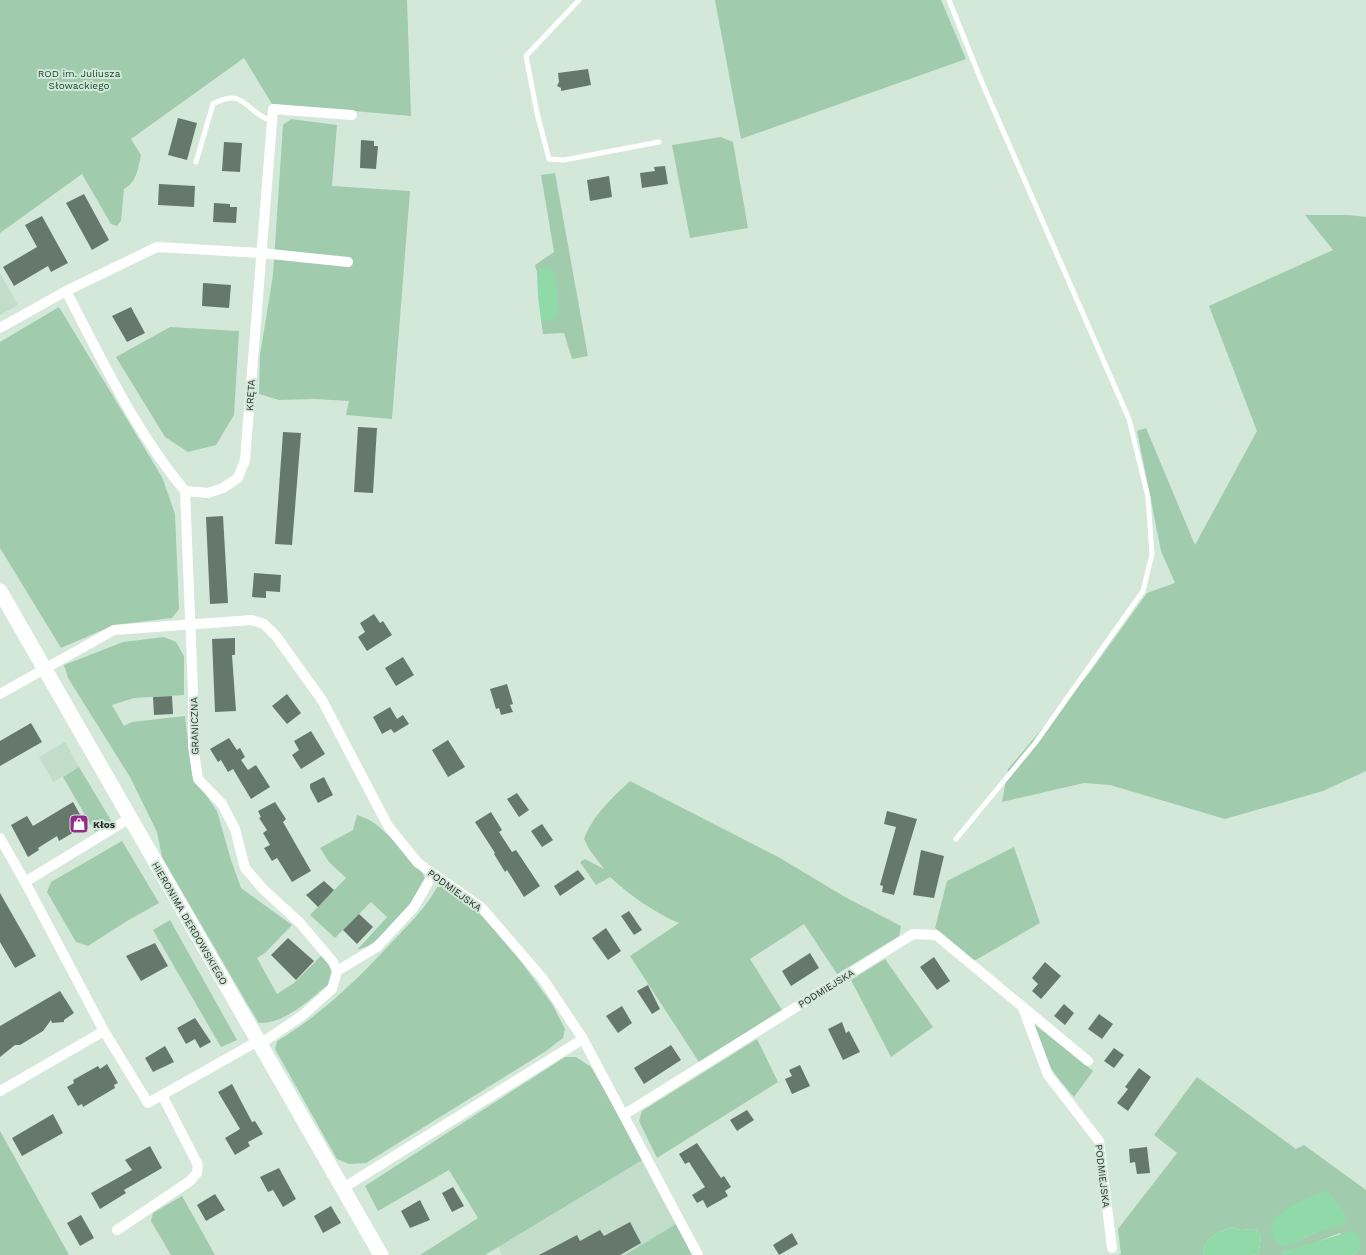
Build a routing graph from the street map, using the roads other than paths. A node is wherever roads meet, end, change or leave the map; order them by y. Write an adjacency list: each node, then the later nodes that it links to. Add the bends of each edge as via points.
1 (579, 0): 5 (lane, via 526,56 537,113 550,159 564,160)
2 (949, 0): 18 (lane, via 1129,419 1148,497 1152,554 1143,591 1036,742)
3 (352, 115): 4 (street, via 273,109)
4 (272, 121): 6 (lane, via 237,98 226,97 213,104); 7 (street, KRĘTA)
5 (659, 142)
6 (196, 162)
7 (261, 253): 8 (street); 9 (street, via 157,247); 11 (street, KRĘTA, via 245,460 238,478 223,488 208,493)
8 (348, 262)
9 (66, 291): 10 (street); 11 (street, via 126,404 165,467)
10 (0, 328)
11 (185, 491): 13 (street)
12 (0, 591): 14 (street, HIERONIMA DERDOWSKIEGO)
13 (190, 624): 14 (street, via 114,630); 19 (street, PODMIEJSKA, via 252,620 264,624 276,636 322,700 388,826 418,863); 21 (street, GRANICZNA, via 194,690 193,746 198,779 222,804 235,829 246,868 263,889 300,923 333,962)
14 (44, 668): 15 (street); 16 (street, HIERONIMA DERDOWSKIEGO)
15 (0, 694)
16 (130, 818): 20 (street); 25 (street, HIERONIMA DERDOWSKIEGO)
17 (0, 838): 20 (street)
18 (956, 839)
19 (433, 874): 21 (street, via 414,907 377,946); 24 (street, PODMIEJSKA, via 481,907 543,979)
20 (25, 882): 23 (street)
21 (337, 971): 25 (street, via 332,989 303,1015)
22 (1022, 1006): 26 (street, PODMIEJSKA); 29 (street, PODMIEJSKA, via 936,935 913,934); 32 (street, PODMIEJSKA, via 1048,1075 1100,1141)
23 (104, 1031): 27 (street); 28 (street, via 148,1103)
24 (583, 1039): 29 (street, PODMIEJSKA); 30 (street)
25 (259, 1042): 28 (street); 30 (street, HIERONIMA DERDOWSKIEGO)
26 (1088, 1061)
27 (0, 1091)
28 (162, 1095): 31 (street, via 198,1165 197,1173)
29 (625, 1114): 34 (street, PODMIEJSKA)
30 (343, 1188): 33 (street, HIERONIMA DERDOWSKIEGO)
31 (117, 1230)
32 (1112, 1248)
33 (378, 1254)
34 (698, 1255)

